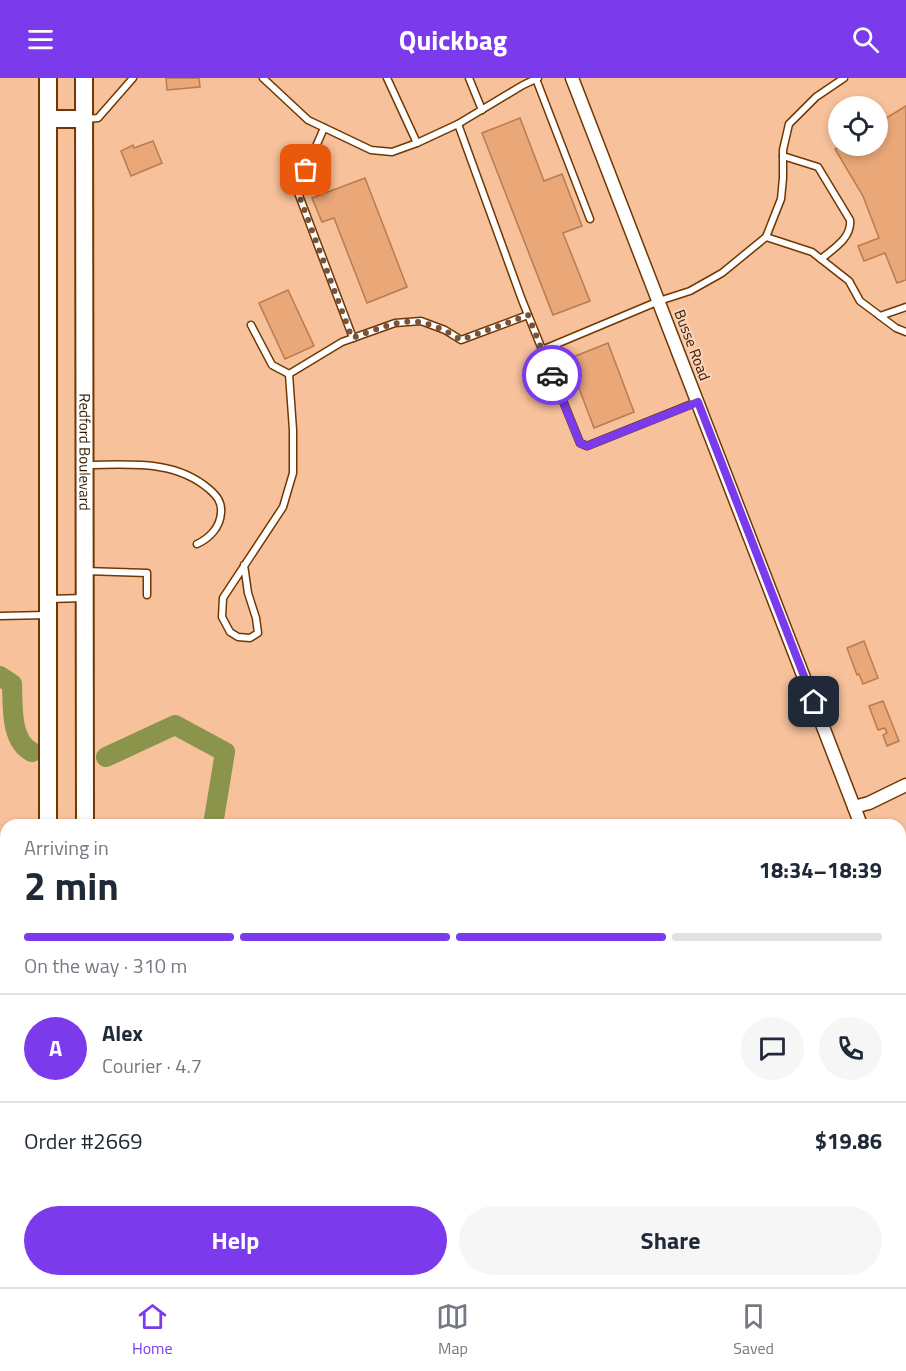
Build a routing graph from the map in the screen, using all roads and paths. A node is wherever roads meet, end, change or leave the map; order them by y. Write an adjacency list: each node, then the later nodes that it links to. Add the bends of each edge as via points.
1 (48, 78): 11 (main road)
2 (84, 78): 12 (main road, Redford Boulevard)
3 (133, 78): 12 (lane, via 98,118)
4 (263, 78): 14 (lane, via 308,120)
5 (387, 78): 15 (lane)
6 (469, 78): 10 (lane)
7 (572, 78): 20 (street, Busse Road)
8 (844, 78): 16 (lane, via 816,97 789,124)
9 (538, 79): 10 (lane); 17 (lane)
10 (482, 110): 13 (lane)
11 (48, 119): 12 (main road); 36 (main road)
12 (83, 119): 30 (main road, Redford Boulevard)
13 (458, 124): 15 (lane); 22 (lane)
14 (324, 128): 15 (lane, via 371,150 392,152); 26 (lane, via 297,190)
15 (417, 143)
16 (783, 156): 18 (lane, via 781,199); 19 (lane, via 818,167 850,220 848,234)
17 (590, 219)
18 (766, 237): 19 (lane, via 812,252); 20 (lane, via 716,277)
19 (821, 259): 23 (lane, via 849,281 861,301)
20 (658, 302): 27 (lane); 29 (street, Busse Road)
21 (906, 307): 23 (lane)
22 (528, 315): 26 (lane, via 461,340 421,321 395,323); 27 (lane)
23 (880, 316): 25 (lane)
24 (251, 325): 28 (lane, via 272,365)
25 (906, 332)
26 (352, 338): 28 (lane)
27 (542, 350): 29 (lane, via 580,443 587,446)
28 (289, 374): 32 (lane, via 293,473 283,507)
29 (698, 402): 39 (street, Busse Road)
30 (85, 465): 31 (lane, via 147,465 182,471 202,483 217,495 221,512 215,530); 33 (main road, Redford Boulevard)
31 (197, 544)
32 (244, 565): 32 (lane, via 223,598 222,617 238,638 258,633)
33 (85, 571): 34 (lane, via 147,573); 35 (main road, Redford Boulevard)
34 (147, 595)
35 (85, 598): 36 (lane); 41 (main road, Redford Boulevard)
36 (48, 607): 37 (lane); 40 (main road)
37 (0, 616)
38 (906, 785): 39 (street)
39 (854, 807): 42 (street, Busse Road)
40 (48, 819)
41 (85, 819)
42 (859, 819)

